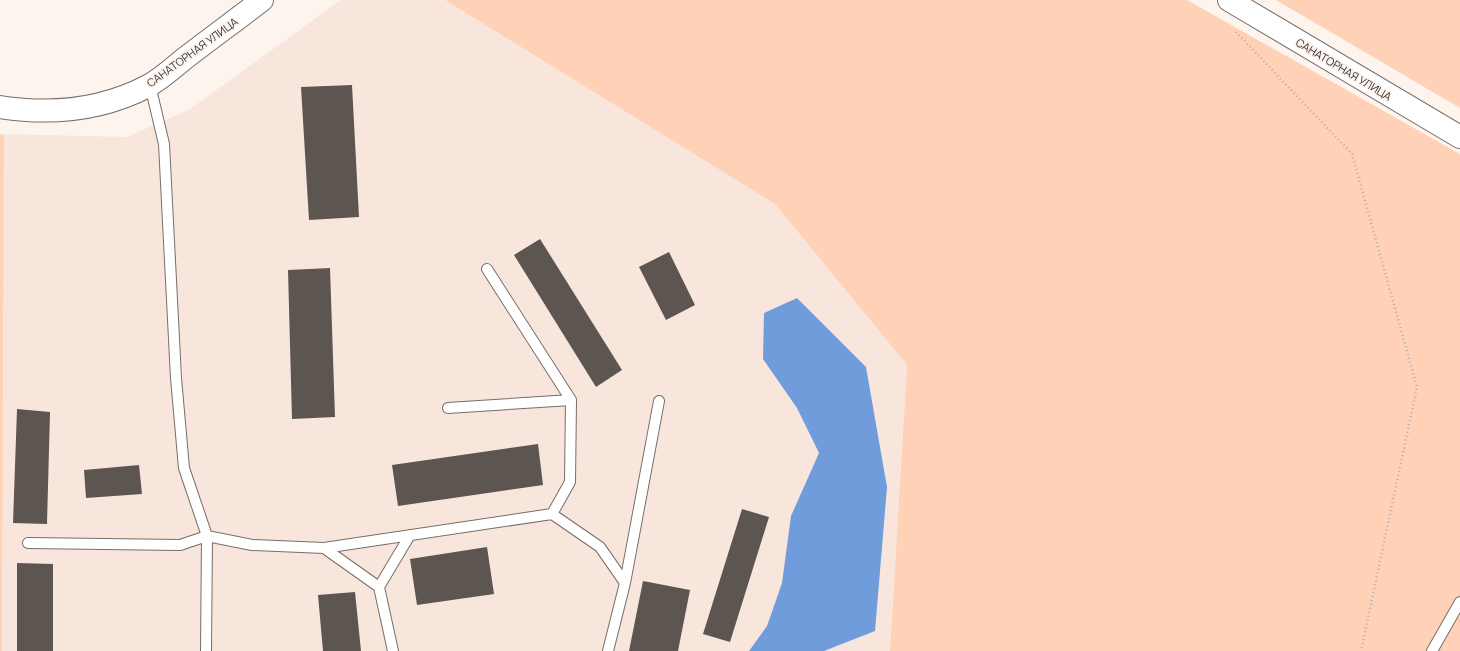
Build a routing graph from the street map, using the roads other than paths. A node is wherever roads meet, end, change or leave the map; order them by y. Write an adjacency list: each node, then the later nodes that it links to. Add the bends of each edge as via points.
1 (262, 0): 3 (street, САНАТОРНАЯ УЛИЦА)
2 (1228, 0): 5 (street, САНАТОРНАЯ УЛИЦА)
3 (150, 85): 4 (street, САНАТОРНАЯ УЛИЦА, via 128,95 80,109 51,111); 12 (lane, via 164,144 176,378 184,468)
4 (0, 107)
5 (1460, 137)
6 (486, 269): 7 (lane)
7 (571, 400): 9 (lane); 10 (lane, via 570,482)
8 (659, 401): 15 (lane)
9 (448, 408)
10 (552, 514): 11 (lane); 15 (lane, via 600,548)
11 (410, 535): 14 (lane); 16 (lane)
12 (206, 536): 13 (lane, via 180,546); 14 (lane, via 252,545); 18 (lane)
13 (28, 543)
14 (324, 548): 16 (lane)
15 (626, 583): 20 (lane)
16 (379, 587): 19 (lane)
17 (1460, 602): 21 (lane)
18 (206, 651)
19 (393, 651)
20 (608, 651)
21 (1432, 651)

